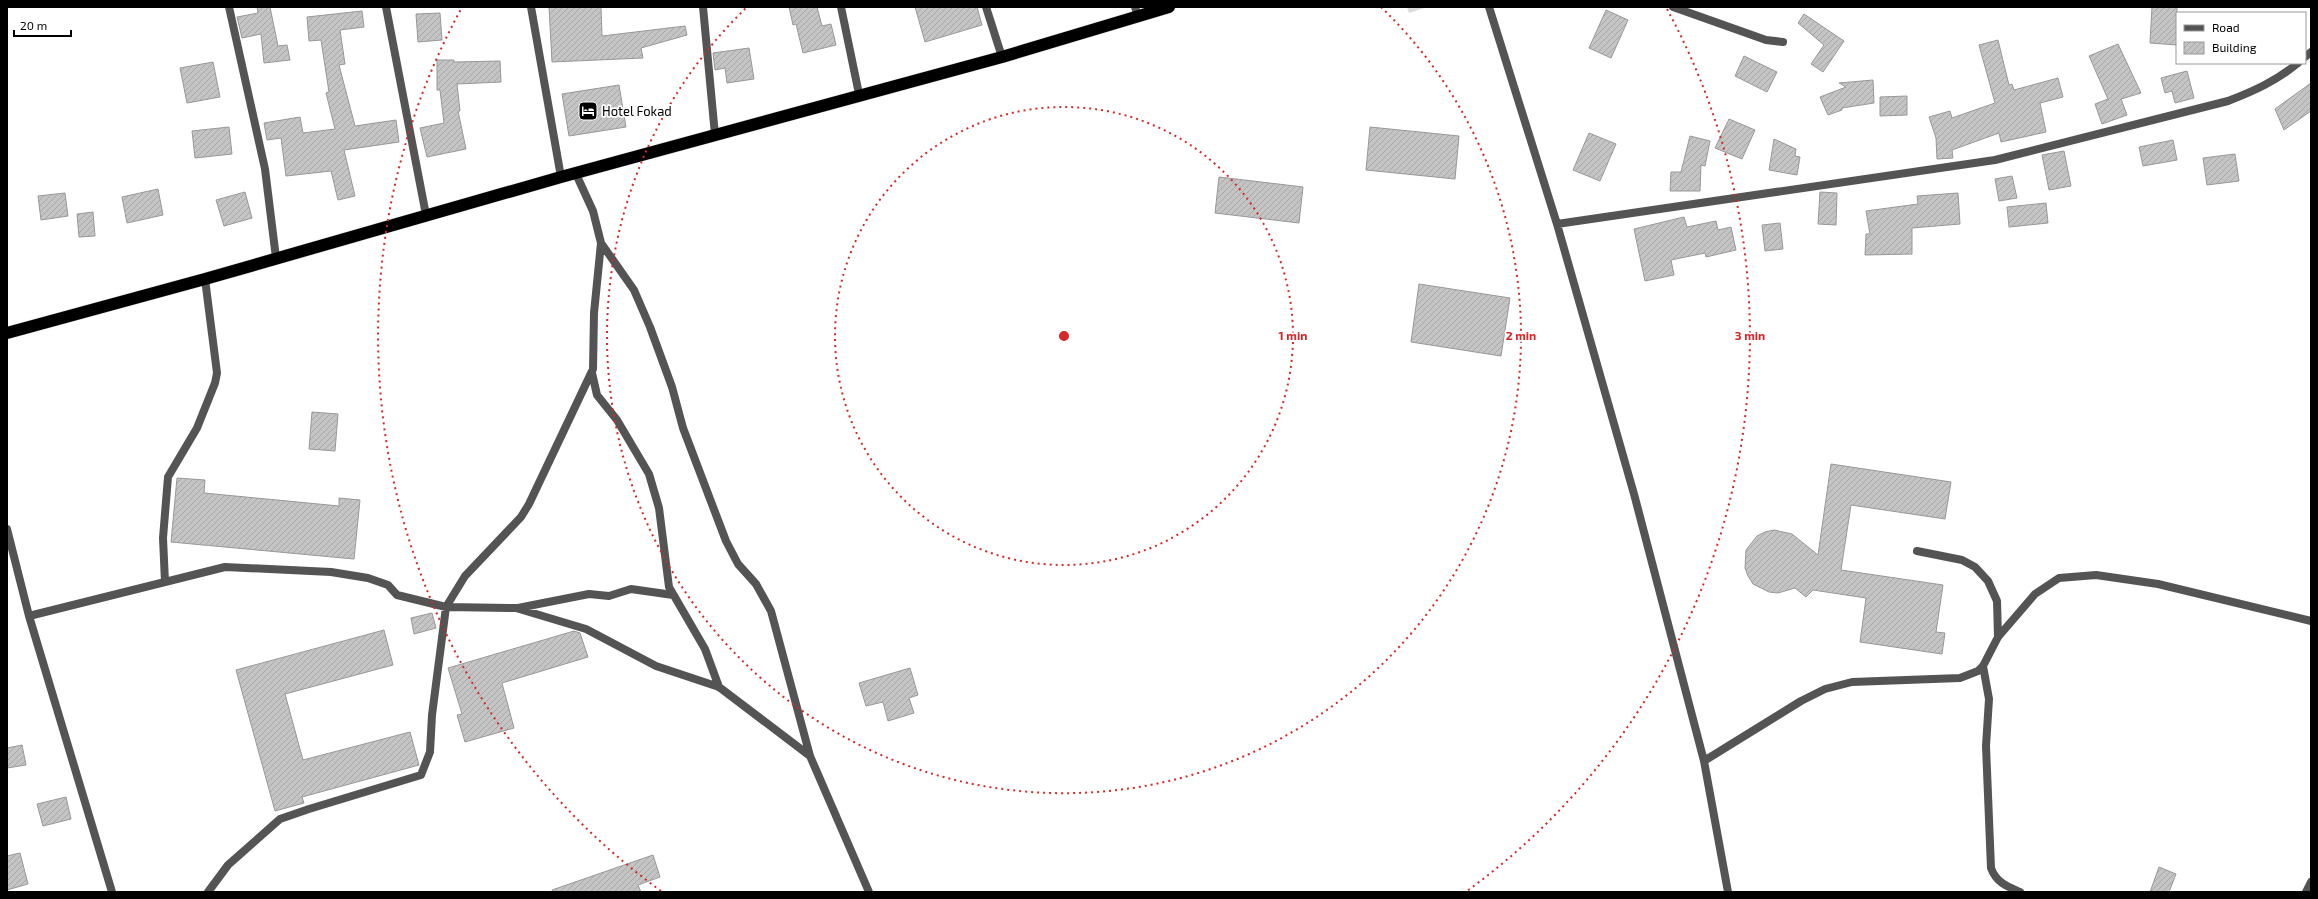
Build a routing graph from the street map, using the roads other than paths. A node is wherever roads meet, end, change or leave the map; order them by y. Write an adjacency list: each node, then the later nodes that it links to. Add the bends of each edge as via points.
1 (229, 7): 21 (street, via 265,169)
2 (386, 7): 18 (street)
3 (531, 7): 17 (street)
4 (703, 7): 15 (street)
5 (841, 7): 14 (street)
6 (986, 7): 12 (street)
7 (1169, 7): 10 (highway)
8 (1489, 7): 19 (street)
9 (1673, 7): 11 (street, via 1766,40)
10 (1136, 11): 12 (highway)
11 (1783, 42)
12 (1002, 57): 14 (highway)
13 (2297, 64): 19 (street, via 2281,77 2258,90 2228,101 1995,160)
14 (860, 94): 15 (highway)
15 (715, 135): 16 (highway)
16 (576, 174): 17 (highway); 20 (street, via 593,211)
17 (561, 177): 18 (highway)
18 (426, 215): 21 (highway)
19 (1557, 224): 37 (street, via 1634,494)
20 (601, 243): 24 (street, via 594,313); 36 (street, via 634,290 650,327 672,387 683,428 726,541 738,564 756,584 771,611)
21 (276, 258): 22 (highway)
22 (205, 279): 23 (highway); 27 (street, via 217,373 197,428 168,477 163,538)
23 (7, 334)
24 (592, 373): 28 (street, via 597,395 617,420 649,474 659,508 669,586); 29 (street, via 521,517 465,576)
25 (7, 529): 31 (street)
26 (1917, 551): 33 (street, via 1962,560 1975,567 1988,581 1997,601)
27 (165, 582): 29 (street, via 225,567 331,572 368,578 388,585 397,595); 31 (street)
28 (673, 594): 30 (street, via 631,589 609,596 589,594); 35 (street, via 705,649)
29 (446, 607): 30 (street); 40 (street, via 432,715 430,752 421,775 308,808 280,819 228,865)
30 (516, 608): 35 (street, via 586,629 656,666)
31 (29, 616): 39 (street)
32 (2311, 621): 33 (street, via 2158,584 2096,575 2059,578 2035,594)
33 (1998, 637): 34 (street)
34 (1983, 666): 37 (street, via 1978,671 1960,678 1852,682 1825,689); 43 (street, via 1989,699 1986,746 1991,868 1994,876 2002,884)
35 (719, 687): 36 (street)
36 (810, 756): 41 (street)
37 (1704, 761): 42 (street)
38 (2311, 882): 44 (street)
39 (112, 892)
40 (208, 892)
41 (869, 892)
42 (1728, 892)
43 (2020, 892)
44 (2306, 892)

